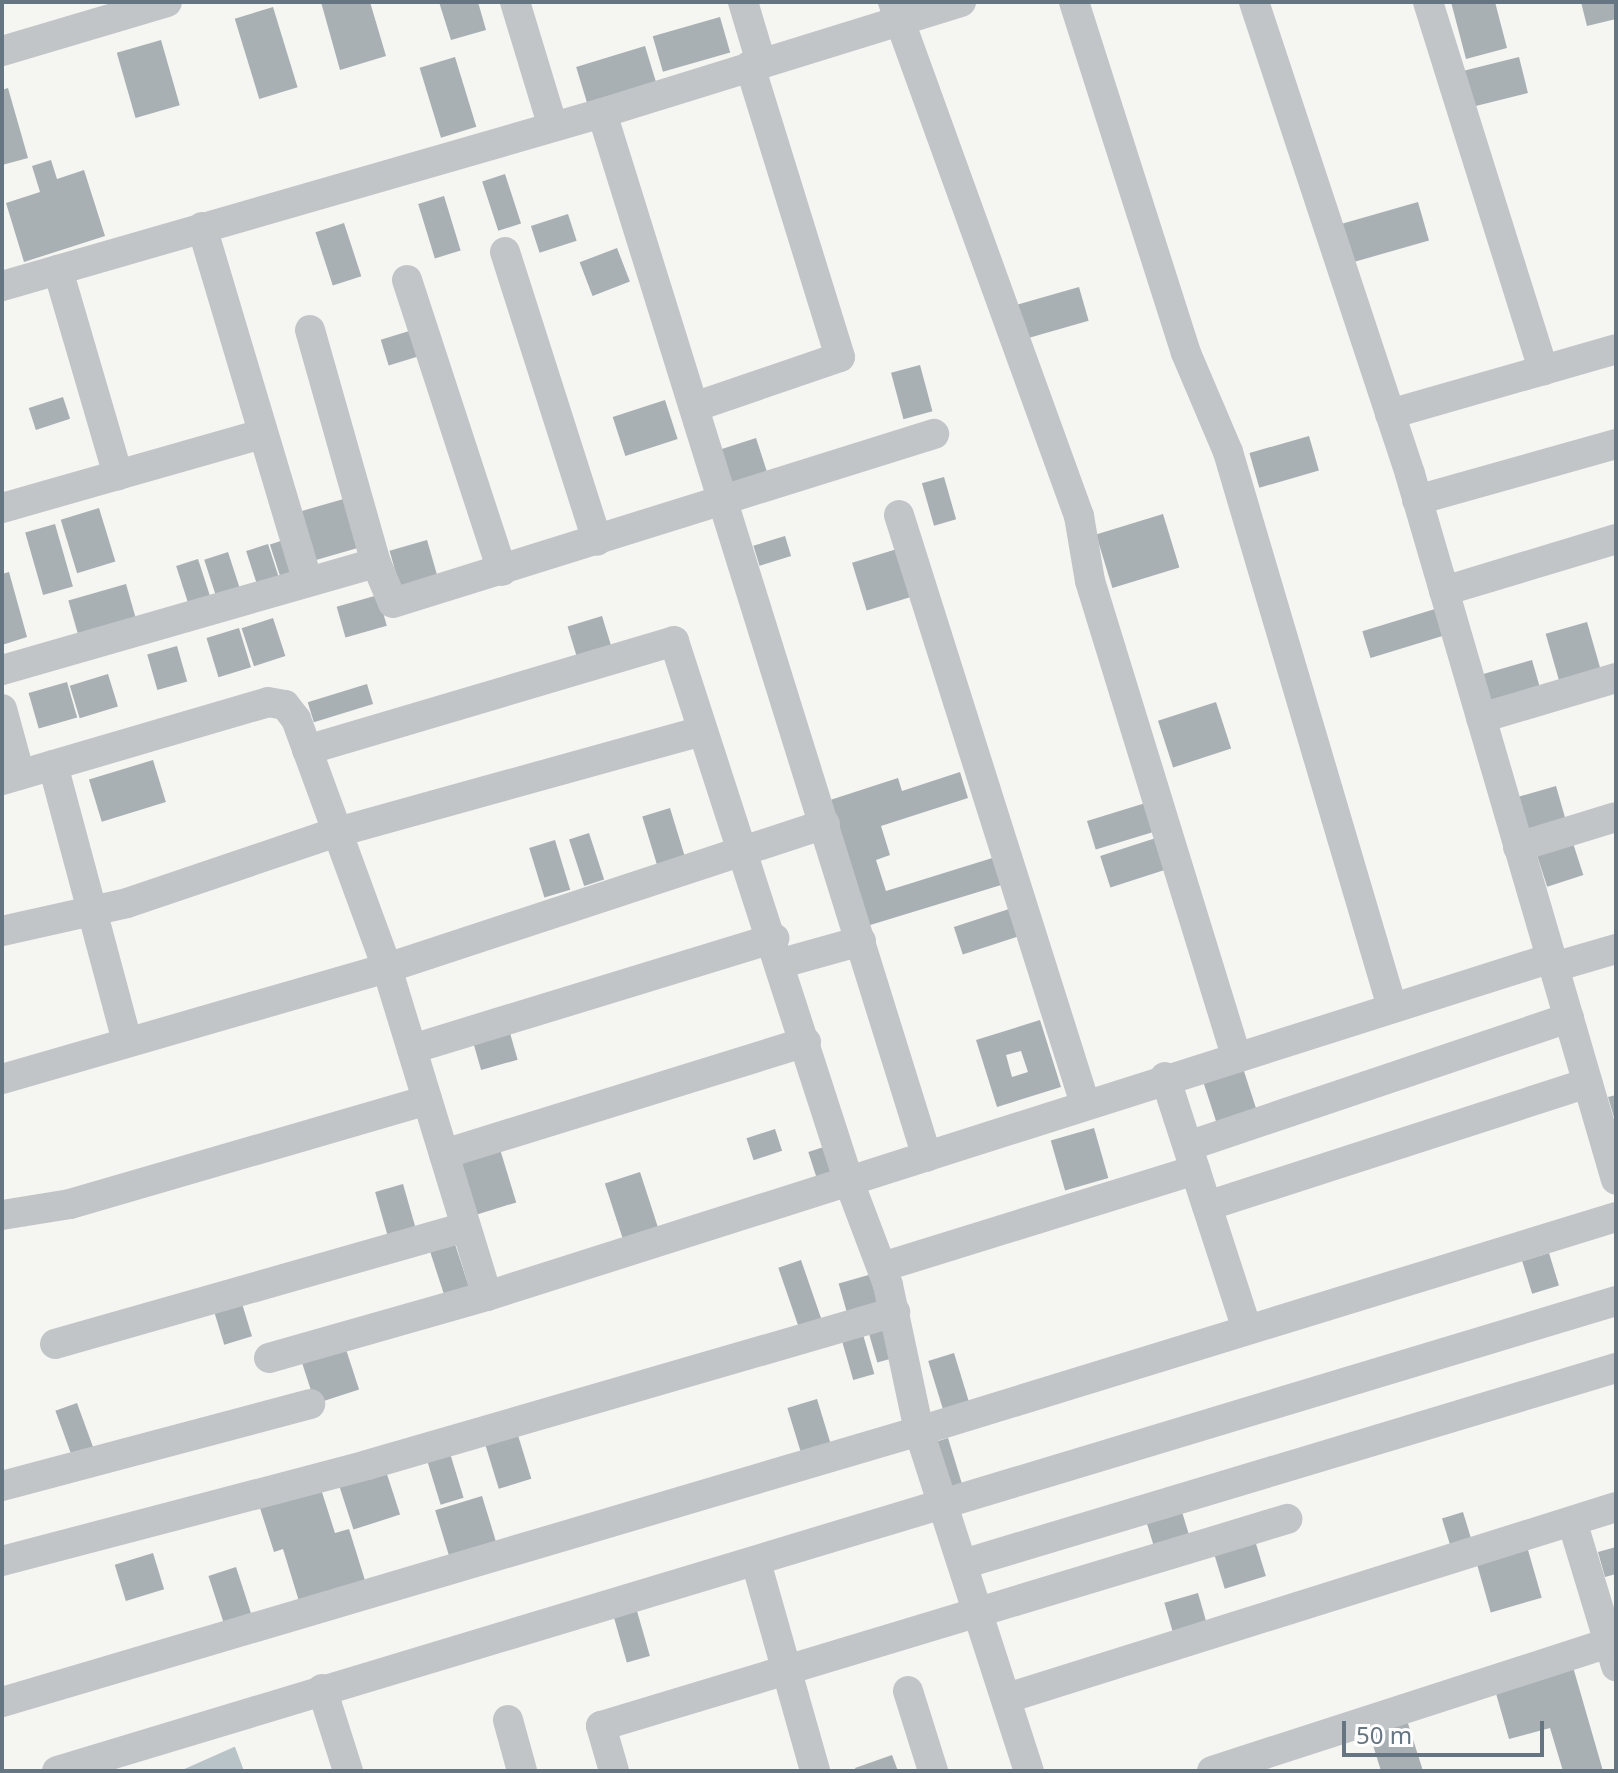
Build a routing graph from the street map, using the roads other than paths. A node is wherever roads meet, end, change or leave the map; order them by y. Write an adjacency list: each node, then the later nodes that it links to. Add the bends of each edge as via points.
1 (167, 2): 9 (street)
2 (515, 2): 12 (street)
3 (743, 2): 10 (street)
4 (961, 2): 8 (street)
5 (1074, 2): 57 (street, via 1186,353 1228,452)
6 (1254, 2): 22 (street)
7 (1428, 2): 20 (street)
8 (896, 12): 10 (street); 62 (street, via 1079,516 1090,581)
9 (2, 51)
10 (756, 64): 11 (street); 21 (street, via 840,357)
11 (602, 113): 12 (street); 21 (street)
12 (552, 124): 13 (street)
13 (202, 227): 15 (street); 23 (street)
14 (505, 252): 32 (street)
15 (58, 270): 17 (street); 26 (street)
16 (407, 280): 34 (street)
17 (2, 286)
18 (310, 330): 33 (street)
19 (1616, 349): 20 (street)
20 (1543, 370): 22 (street)
21 (697, 406): 27 (street)
22 (1390, 414): 28 (street)
23 (262, 434): 26 (street); 35 (street)
24 (934, 434): 27 (street)
25 (1616, 444): 28 (street)
26 (118, 475): 29 (street)
27 (724, 500): 32 (street); 46 (street)
28 (1417, 500): 36 (street)
29 (2, 508)
30 (899, 515): 67 (street)
31 (1616, 539): 36 (street)
32 (597, 541): 34 (street)
33 (376, 563): 34 (street, via 393,603); 35 (street)
34 (502, 571)
35 (308, 582): 37 (street)
36 (1444, 591): 40 (street)
37 (2, 670)
38 (1616, 678): 40 (street)
39 (2, 709): 44 (street)
40 (1481, 718): 48 (street)
41 (701, 731): 42 (street, via 674,641); 47 (street); 49 (street)
42 (307, 750): 43 (street, via 285,705 268,702); 47 (street)
43 (53, 765): 44 (street); 50 (street)
44 (11, 778)
45 (1616, 817): 48 (street)
46 (825, 824): 49 (street); 52 (street)
47 (334, 833): 50 (street); 56 (street)
48 (1518, 847): 55 (street)
49 (743, 848): 54 (street); 56 (street)
50 (92, 911): 51 (street); 59 (street)
51 (2, 931)
52 (861, 941): 54 (street); 69 (street)
53 (1616, 949): 55 (street)
54 (778, 950): 60 (street); 61 (street)
55 (1552, 963): 57 (street); 58 (street)
56 (387, 968): 59 (street); 61 (street)
57 (1392, 1007): 62 (street)
58 (1569, 1018): 65 (street); 70 (street)
59 (127, 1041): 64 (street)
60 (806, 1042): 68 (street); 71 (street)
61 (412, 1049): 66 (street)
62 (1236, 1055): 63 (street)
63 (1165, 1077): 67 (street); 70 (street)
64 (2, 1079)
65 (1598, 1088): 72 (street); 73 (street)
66 (427, 1100): 68 (street); 74 (street, via 70,1204)
67 (1085, 1104): 69 (street)
68 (444, 1154): 76 (street)
69 (927, 1157): 71 (street)
70 (1192, 1158): 73 (street); 77 (street)
71 (848, 1179): 77 (street); 78 (street)
72 (1616, 1180)
73 (1207, 1206): 81 (street)
74 (2, 1215)
75 (1616, 1217): 81 (street)
76 (465, 1227): 78 (street); 82 (street)
77 (882, 1267): 80 (street)
78 (487, 1296): 83 (street)
79 (1616, 1301): 88 (street)
80 (895, 1312): 86 (street); 92 (street, via 367,1465)
81 (1247, 1329): 86 (street)
82 (55, 1344)
83 (269, 1358)
84 (1616, 1368): 94 (street)
85 (310, 1404): 87 (street)
86 (919, 1431): 88 (street); 101 (street)
87 (2, 1486)
88 (944, 1507): 93 (street); 94 (street)
89 (1616, 1507): 91 (street)
90 (1287, 1519): 95 (street)
91 (1572, 1521): 96 (street); 100 (street)
92 (2, 1561)
93 (756, 1562): 97 (street); 98 (street)
94 (963, 1564): 95 (street)
95 (981, 1611): 97 (street); 100 (street)
96 (1612, 1654): 110 (street)
97 (785, 1670): 106 (street, via 601,1726); 107 (street)
98 (322, 1689): 103 (street); 104 (street)
99 (908, 1691): 108 (street)
100 (1007, 1698): 109 (street)
101 (2, 1702)
102 (508, 1720): 105 (street)
103 (57, 1771)
104 (348, 1771)
105 (522, 1771)
106 (614, 1771)
107 (815, 1771)
108 (933, 1771)
109 (1029, 1771)
110 (1212, 1771)

